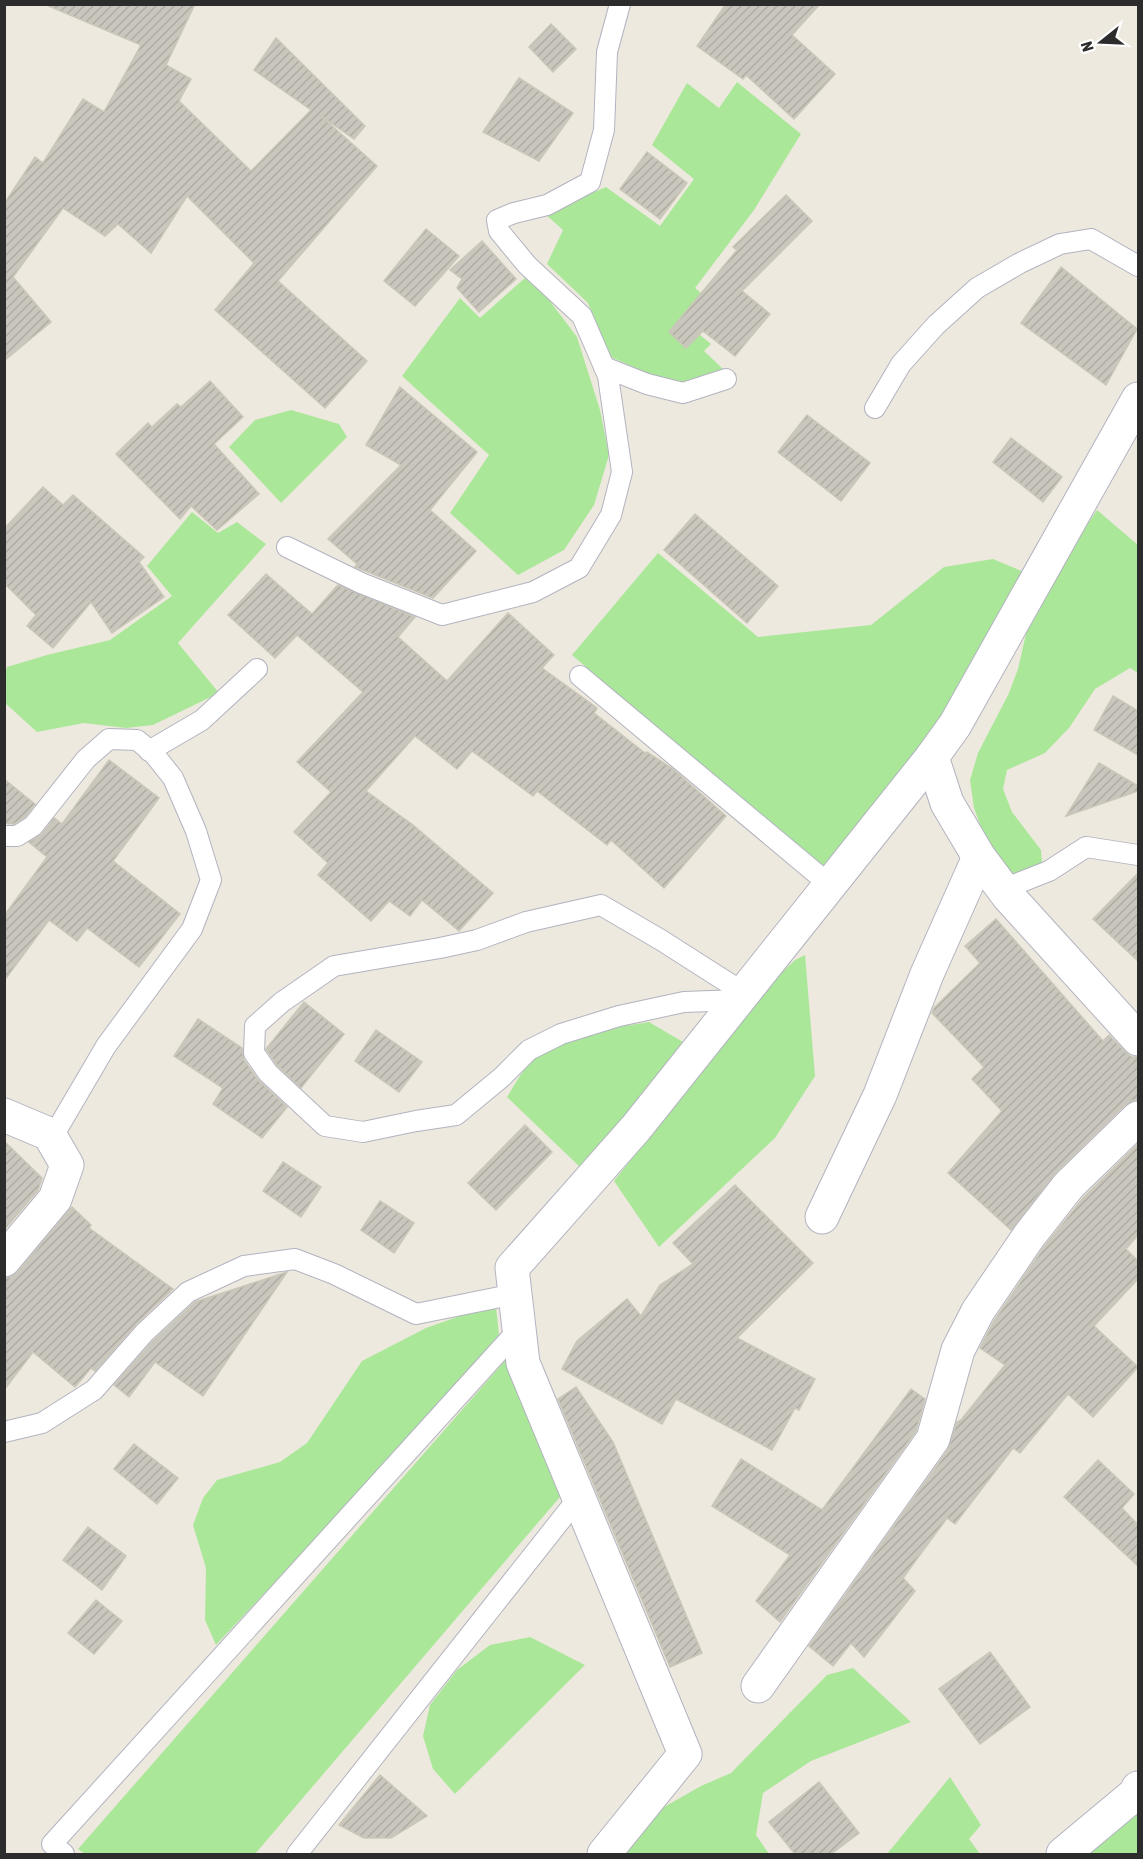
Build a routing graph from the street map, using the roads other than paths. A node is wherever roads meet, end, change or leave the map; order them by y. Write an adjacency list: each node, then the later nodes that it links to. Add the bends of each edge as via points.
1 (620, 4): 3 (lane, via 607,52 604,130 590,182 547,205 497,220 499,231 527,265 582,316)
2 (1138, 266): 6 (lane, via 1090,239 1060,244 1020,262 977,288 936,325 901,364)
3 (604, 367): 4 (lane, via 646,384 683,393); 7 (lane, via 622,472 611,514 579,568 533,592 442,615 361,583)
4 (726, 379)
5 (1138, 399): 11 (street, via 954,725)
6 (875, 408)
7 (287, 547)
8 (257, 669): 10 (lane, via 202,720)
9 (580, 676): 15 (lane)
10 (149, 751): 12 (lane, via 137,741 109,739 86,759 33,826 17,836); 21 (lane, via 173,778 196,831 211,880 192,929 106,1046)
11 (932, 757): 14 (street, via 947,803); 15 (street)
12 (4, 836)
13 (1138, 855): 16 (lane, via 1086,847 1048,871)
14 (979, 857): 16 (street); 22 (street, via 927,974 880,1095)
15 (830, 885): 17 (street)
16 (1003, 890): 18 (street)
17 (741, 997): 17 (lane, via 684,1002 561,1034 529,1050 456,1115 363,1132 325,1126 268,1073 254,1053 255,1026 334,966 477,940 526,922 601,905 660,940); 24 (street, via 636,1128 513,1268)
18 (1138, 1039)
19 (4, 1115): 21 (street)
20 (1138, 1118): 28 (street, via 1069,1185 978,1311 958,1350 933,1439)
21 (52, 1138): 23 (street, via 67,1165 56,1199)
22 (822, 1217)
23 (4, 1260)
24 (514, 1294): 25 (street); 26 (lane, via 416,1314 295,1259 244,1266 188,1292 144,1333 94,1390 42,1423)
25 (518, 1330): 27 (street, via 523,1363); 30 (lane, via 52,1844)
26 (4, 1432)
27 (579, 1497): 31 (lane); 32 (street, via 685,1754)
28 (758, 1686)
29 (1138, 1788): 33 (street)
30 (64, 1854)
31 (297, 1854)
32 (604, 1854)
33 (1063, 1854)

